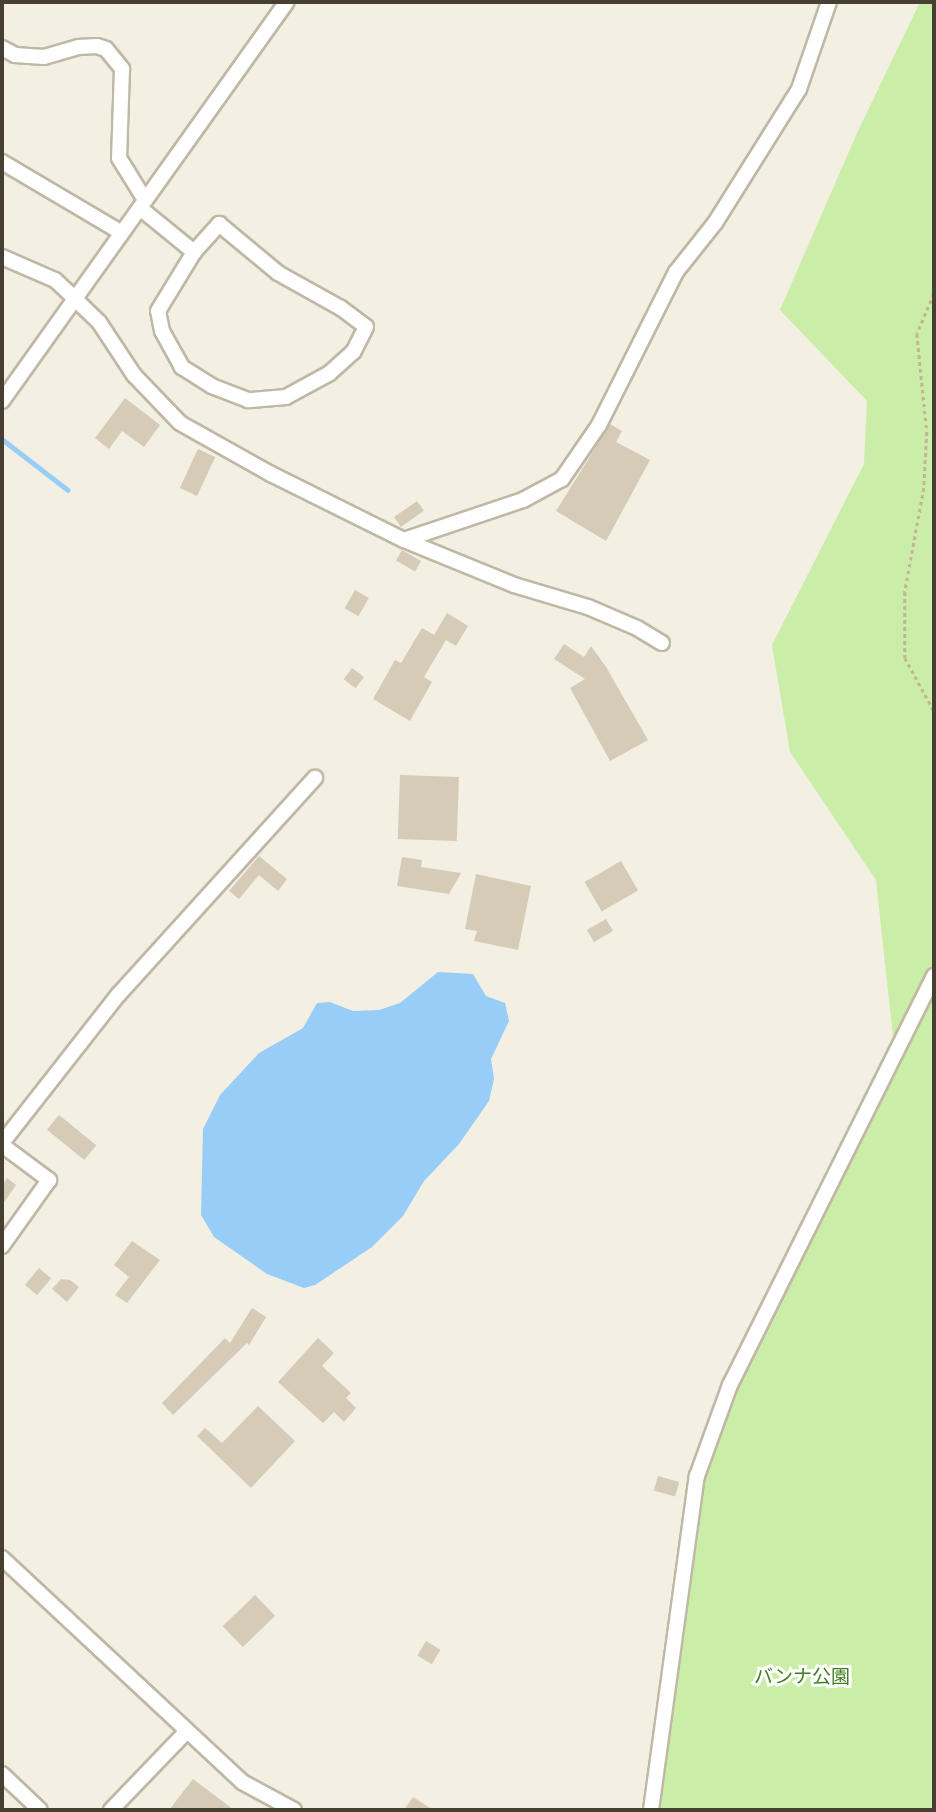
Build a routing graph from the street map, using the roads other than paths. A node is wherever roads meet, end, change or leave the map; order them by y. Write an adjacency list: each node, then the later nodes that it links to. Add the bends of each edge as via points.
1 (287, 2): 5 (street)
2 (829, 2): 11 (street, via 799,89 715,223 676,272 599,425 562,479 523,500)
3 (2, 48): 5 (street, via 15,55 44,57 78,47 106,49 122,69 119,158)
4 (2, 162): 6 (street)
5 (142, 204): 6 (street); 7 (street)
6 (122, 233): 9 (street)
7 (194, 252): 7 (street, via 158,311 162,331 182,366 212,386 248,400 286,397 330,373 353,352 366,327 278,273 219,224)
8 (2, 257): 9 (street, via 55,280)
9 (74, 298): 10 (street); 11 (street, via 99,322 134,375 180,423)
10 (2, 401)
11 (404, 540): 12 (street, via 514,585 588,607)
12 (662, 643)
13 (314, 778): 15 (street, via 119,994)
14 (934, 976): 23 (street, via 730,1385 697,1476)
15 (2, 1144): 16 (street, via 49,1180)
16 (2, 1246)
17 (2, 1558): 18 (street)
18 (186, 1732): 21 (street); 22 (street, via 242,1782)
19 (2, 1774): 20 (street)
20 (40, 1810)
21 (111, 1810)
22 (294, 1810)
23 (651, 1810)

